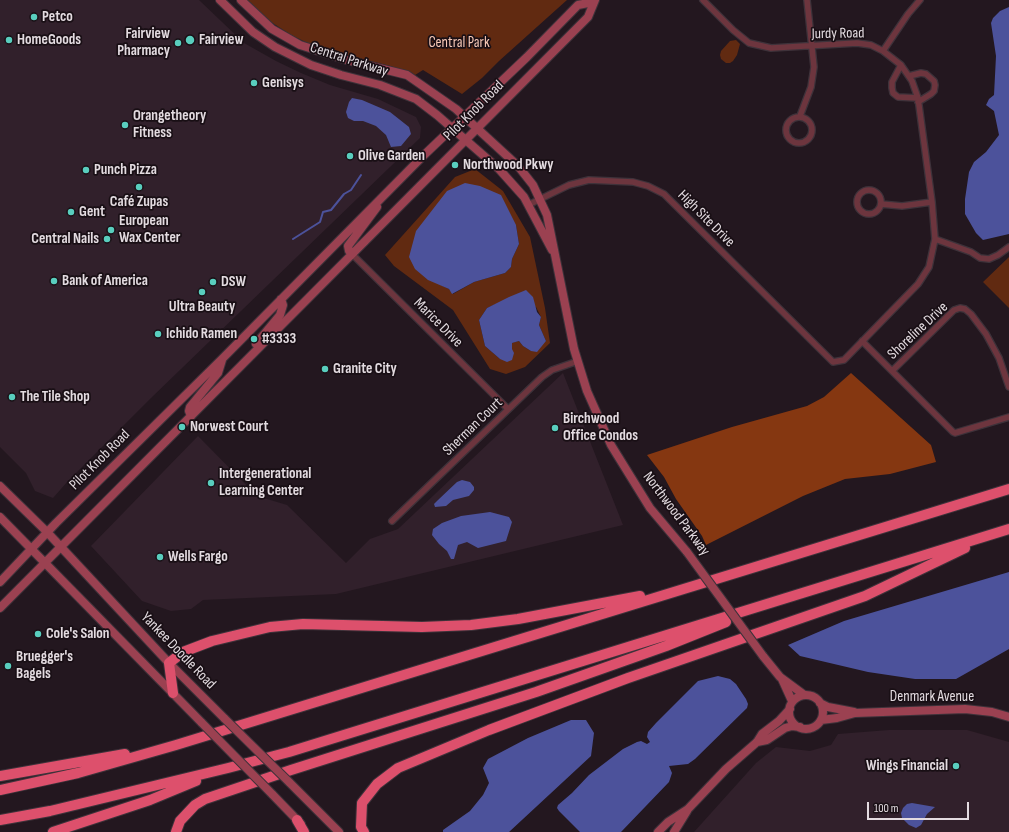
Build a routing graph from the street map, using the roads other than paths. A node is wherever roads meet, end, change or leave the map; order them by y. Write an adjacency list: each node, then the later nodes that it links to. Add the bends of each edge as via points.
1 (220, 0): 14 (main road, Central Parkway, via 253,32 275,47 311,65 341,76 380,85 416,99)
2 (241, 0): 13 (main road, Central Parkway, via 272,29 300,45 407,75)
3 (703, 0): 7 (street, Jurdy Road, via 749,43 771,48)
4 (807, 0): 7 (street)
5 (920, 0): 8 (street)
6 (594, 1): 13 (main road, Pilot Knob Road, via 578,5); 15 (main road, Pilot Knob Road, via 588,17)
7 (812, 46): 8 (street, Jurdy Road, via 857,43 872,45); 12 (street, via 814,67 811,87)
8 (884, 51): 9 (street, Jurdy Road)
9 (901, 65): 10 (street, Jurdy Road); 11 (street, via 892,82 893,93 898,97)
10 (909, 76): 11 (street, Jurdy Road); 11 (street, via 926,74 934,81 934,91)
11 (918, 100): 19 (street, Jurdy Road)
12 (800, 116): 12 (street, via 792,118 786,129 789,138 801,143 809,139 813,132 810,121)
13 (465, 117): 14 (main road, Pilot Knob Road); 15 (main road, Northwood Parkway)
14 (453, 128): 16 (main road, Northwood Parkway); 17 (main road, Pilot Knob Road)
15 (478, 128): 16 (main road, Pilot Knob Road); 18 (main road, Northwood Parkway, via 518,166 534,185)
16 (466, 140): 21 (main road, Northwood Parkway, via 499,169); 24 (main road, Pilot Knob Road)
17 (385, 195): 24 (main road, Pilot Knob Road, via 348,246); 26 (main road, Pilot Knob Road)
18 (540, 198): 21 (street, High Site Drive); 25 (main road, Northwood Parkway, via 547,215); 30 (street, High Site Drive, via 569,185 589,180 633,182 664,194)
19 (932, 202): 20 (street, via 902,206); 22 (street, Jurdy Road)
20 (881, 204): 20 (street, via 878,194 871,190 862,192 856,199 857,207 864,214 876,213)
21 (528, 205): 25 (main road, Northwood Parkway)
22 (935, 239): 23 (street, via 971,252 980,258 989,259); 27 (street, Jurdy Road, via 929,267 918,284)
23 (1009, 247)
24 (352, 254): 32 (main road, Pilot Knob Road); 34 (street, Marice Drive)
25 (556, 258): 29 (main road, Northwood Parkway)
26 (281, 299): 28 (main road, Pilot Knob Road); 32 (main road, Pilot Knob Road, via 283,305 280,315)
27 (862, 341): 30 (street, Jurdy Road, via 844,360); 31 (street, Shoreline Drive)
28 (222, 359): 35 (main road, Pilot Knob Road, via 218,373 190,407); 42 (main road, Pilot Knob Road)
29 (578, 361): 34 (street, Sherman Court, via 552,370); 52 (main road, Northwood Parkway, bridge, via 586,391 611,445 650,508)
30 (833, 362)
31 (892, 371): 33 (street, Shoreline Drive, via 954,310 960,308 971,314 986,334 999,358); 36 (street, Shoreline Drive, via 955,433)
32 (220, 387): 35 (main road, Pilot Knob Road)
33 (1009, 387)
34 (508, 410): 40 (street, Sherman Court)
35 (191, 416): 44 (main road, Pilot Knob Road)
36 (1009, 417)
37 (0, 486): 42 (main road, Yankee Doodle Road)
38 (1009, 489): 48 (highway)
39 (0, 517): 45 (main road)
40 (392, 521)
41 (1009, 529): 43 (highway)
42 (47, 532): 44 (main road, Yankee Doodle Road); 45 (main road, Pilot Knob Road)
43 (997, 533): 49 (highway); 76 (highway, via 865,596 628,678 489,730 398,768 377,784 362,803 361,827)
44 (60, 547): 46 (main road, Pilot Knob Road); 51 (main road, Yankee Doodle Road)
45 (32, 549): 46 (main road); 47 (main road, Pilot Knob Road)
46 (45, 562): 50 (main road, Pilot Knob Road); 53 (main road)
47 (0, 582)
48 (687, 588): 51 (highway, via 518,619 471,625 422,627 302,624 270,627 212,641 183,652); 62 (highway)
49 (806, 591): 63 (highway, via 296,750); 72 (highway, via 666,646 536,692 205,799 195,805 180,821)
50 (0, 608)
51 (169, 662): 53 (highway); 75 (main road, Yankee Doodle Road, bridge)
52 (780, 677): 54 (main road, Northwood Parkway); 56 (main road, Northwood Parkway)
53 (173, 694): 69 (main road, bridge)
54 (803, 694): 55 (main road, via 815,696); 56 (main road)
55 (820, 703): 57 (main road, Denmark Avenue); 59 (main road, via 823,706)
56 (791, 705): 60 (main road, via 789,712 792,721); 61 (main road)
57 (855, 713): 58 (main road, Denmark Avenue, via 964,709); 59 (main road, Denmark Avenue)
58 (1009, 717)
59 (822, 720): 60 (main road, via 810,728)
60 (800, 728): 61 (main road, via 785,728 767,740)
61 (757, 742): 67 (main road, via 726,769)
62 (176, 745): 64 (highway); 65 (highway, via 78,773)
63 (228, 768): 66 (highway); 68 (highway, via 50,811)
64 (0, 776)
65 (0, 790)
66 (123, 809): 70 (highway); 71 (highway)
67 (688, 809): 77 (main road); 78 (main road)
68 (0, 820)
69 (297, 820): 73 (highway); 74 (main road)
70 (53, 832)
71 (72, 832)
72 (176, 832)
73 (304, 832)
74 (309, 832)
75 (339, 832)
76 (364, 832)
77 (658, 832)
78 (674, 832)

